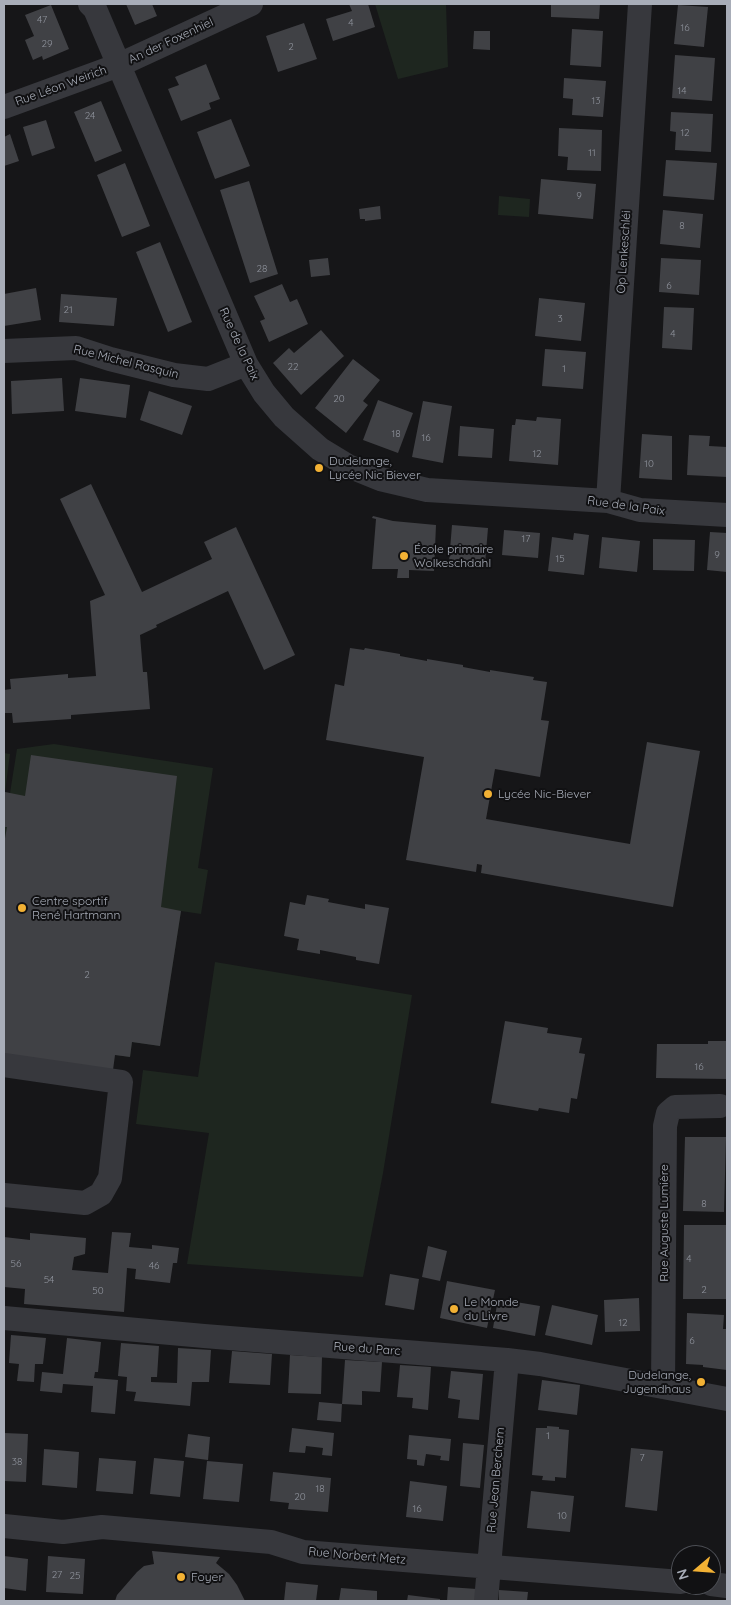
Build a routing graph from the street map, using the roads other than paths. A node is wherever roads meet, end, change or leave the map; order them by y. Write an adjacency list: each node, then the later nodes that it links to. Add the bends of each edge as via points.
1 (90, 4): 4 (street, Rue de la Paix)
2 (250, 4): 4 (street, An der Foxenhiel)
3 (640, 4): 8 (street, Op Lenkeschléi)
4 (119, 65): 5 (street, Rue Léon Weirich); 7 (street, Rue de la Paix)
5 (4, 106)
6 (4, 351): 7 (street, Rue Michel Rasquin, via 76,348 110,360 174,375 208,379)
7 (246, 364): 8 (street, Rue de la Paix, via 264,394 320,449 348,466 380,479 427,490)
8 (608, 501): 9 (street, Rue de la Paix, via 640,510)
9 (727, 515)
10 (4, 1065): 12 (street, via 121,1082 110,1178 101,1194 85,1203)
11 (720, 1106): 15 (street, Rue Auguste Lumière, via 675,1107 668,1113 664,1126)
12 (4, 1195)
13 (4, 1318): 14 (street, Rue du Parc)
14 (507, 1360): 15 (street, Rue du Parc); 18 (street, Rue Jean Berchem)
15 (663, 1387): 16 (street, Rue du Parc)
16 (727, 1399)
17 (4, 1526): 18 (street, Rue Norbert Metz, via 63,1532 102,1527 271,1542 303,1552)
18 (489, 1568): 19 (street, Rue Norbert Metz); 20 (street, Rue Jean Berchem)
19 (671, 1581)
20 (486, 1601)

